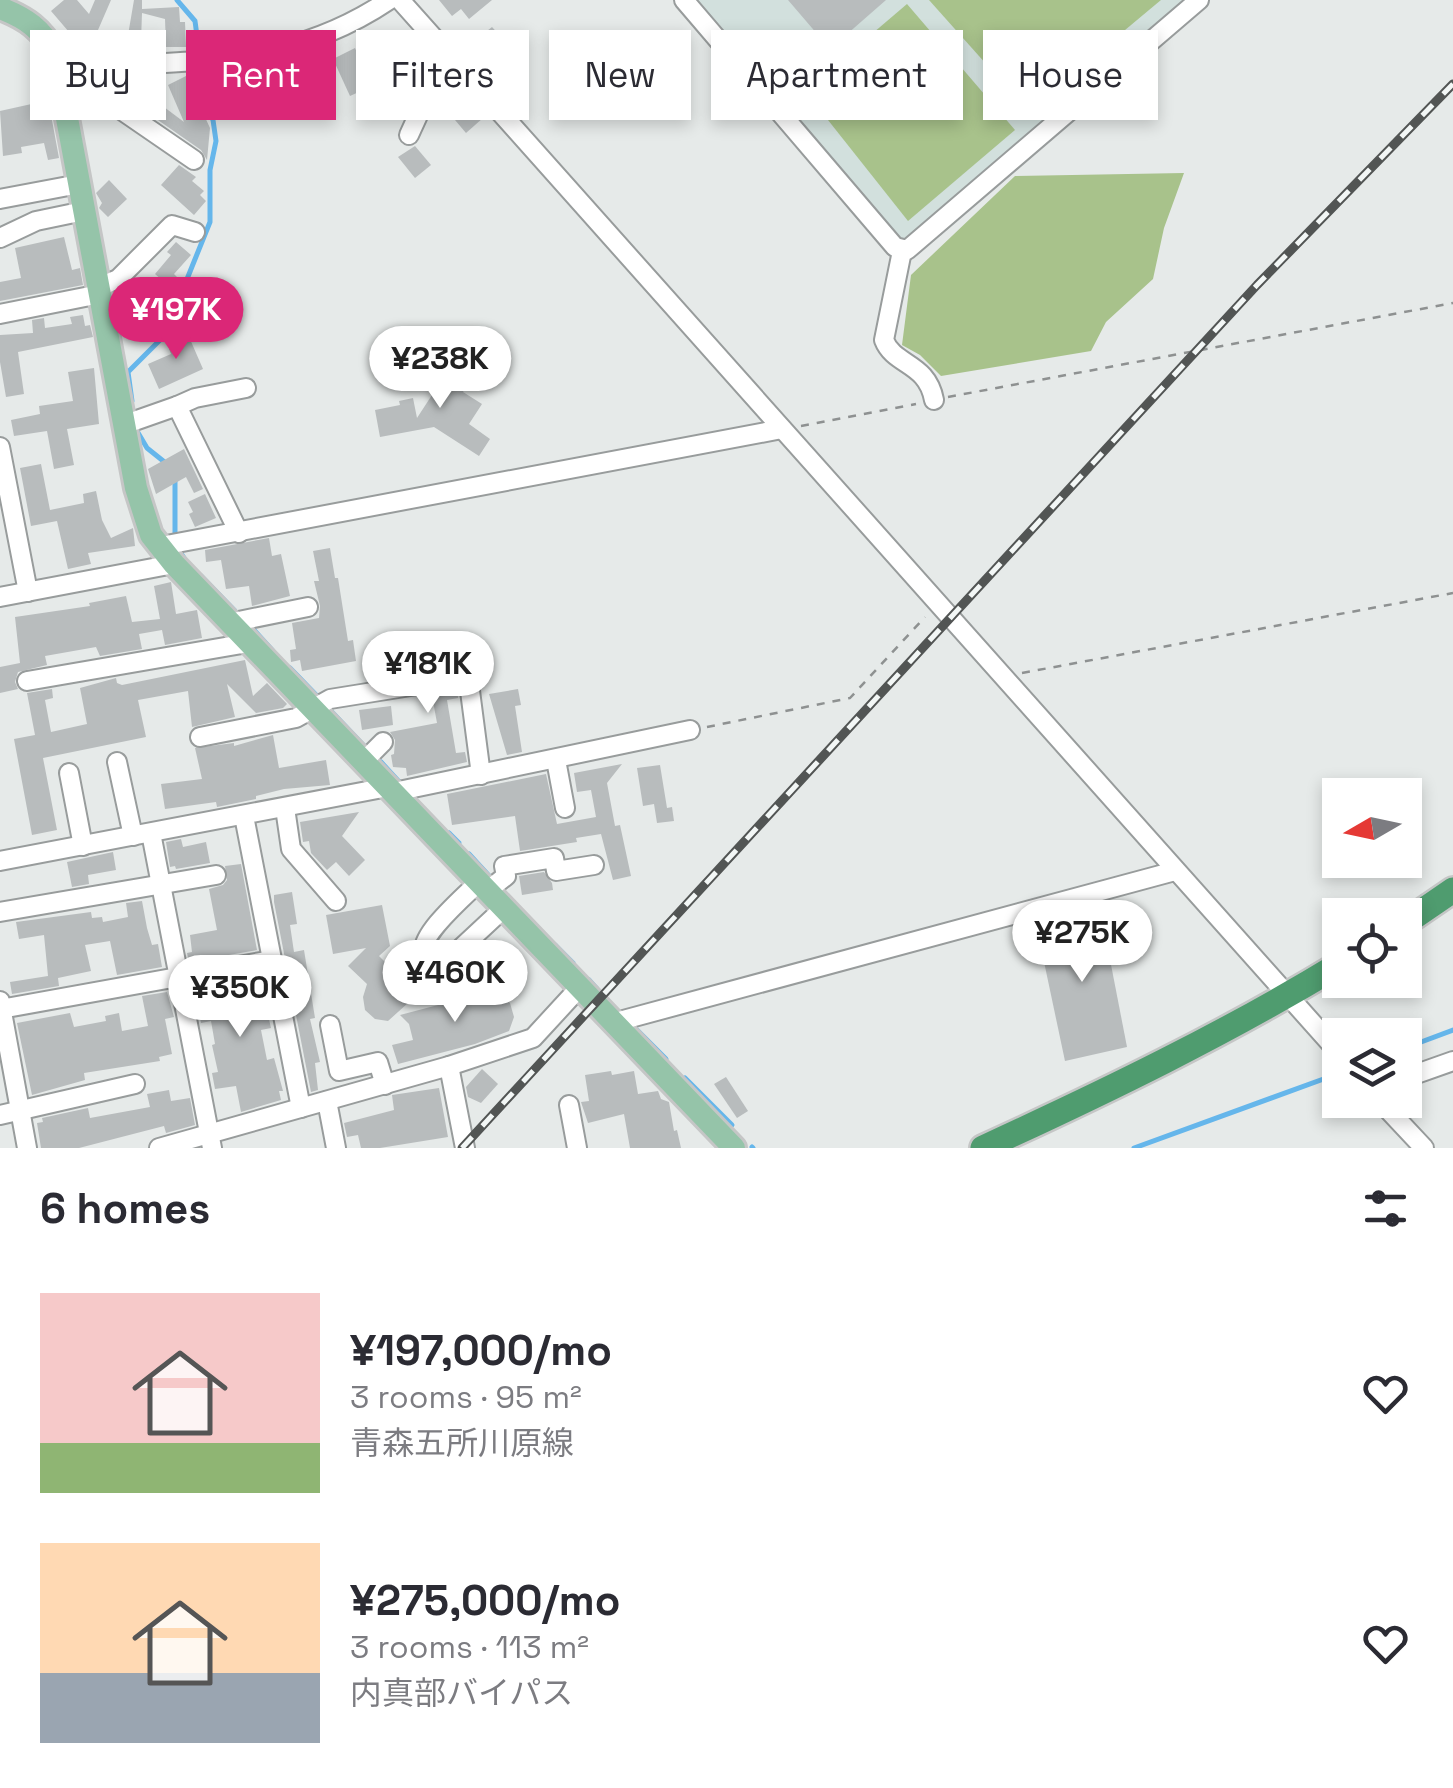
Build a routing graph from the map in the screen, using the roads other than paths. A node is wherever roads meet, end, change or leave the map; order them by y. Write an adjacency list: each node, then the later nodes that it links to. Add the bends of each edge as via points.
1 (389, 0): 8 (street, via 290,48)
2 (400, 0): 7 (street)
3 (684, 0): 20 (street)
4 (1198, 0): 20 (street)
5 (0, 8): 6 (main road)
6 (39, 30)
7 (427, 30)
8 (166, 62)
9 (72, 120): 15 (main road)
10 (136, 120): 14 (street)
11 (416, 120): 13 (street)
12 (507, 120): 27 (street)
13 (409, 134)
14 (194, 160)
15 (80, 184): 16 (street); 17 (main road)
16 (0, 199)
17 (84, 211): 19 (street, via 36,221); 21 (main road)
18 (196, 232): 21 (street, via 172,225)
19 (0, 238)
20 (902, 251): 24 (street, via 884,340 890,353 931,385)
21 (99, 291): 22 (street); 26 (main road)
22 (0, 314)
23 (246, 388): 25 (street)
24 (934, 400)
25 (177, 406): 26 (street); 29 (street)
26 (124, 425): 30 (main road, via 143,516)
27 (782, 429): 29 (street); 56 (street)
28 (0, 447): 31 (street)
29 (239, 532): 30 (street)
30 (167, 555): 31 (street); 34 (main road)
31 (28, 592): 32 (street)
32 (0, 597)
33 (308, 607): 34 (street)
34 (230, 622): 35 (main road)
35 (248, 642): 37 (street); 39 (main road)
36 (466, 668): 47 (street)
37 (27, 682)
38 (417, 685): 39 (street, via 330,699)
39 (314, 709): 41 (street); 44 (main road)
40 (690, 730): 43 (street)
41 (200, 737)
42 (383, 742): 44 (street)
43 (556, 760): 47 (street); 50 (street)
44 (364, 761): 48 (main road)
45 (117, 762): 52 (street)
46 (69, 773): 53 (street)
47 (480, 775): 48 (street)
48 (391, 790): 49 (street); 59 (main road)
49 (285, 808): 51 (street); 61 (street, via 291,849)
50 (566, 808)
51 (244, 816): 52 (street); 65 (street)
52 (142, 834): 53 (street); 58 (street)
53 (83, 846): 54 (street)
54 (0, 861)
55 (594, 865): 59 (street, via 556,871 554,858 504,866 506,876)
56 (1175, 872): 69 (street); 71 (street)
57 (216, 874): 58 (street)
58 (161, 884): 64 (street); 67 (street)
59 (483, 886): 62 (main road); 62 (street, via 427,936 425,957 446,962)
60 (1453, 890): 63 (highway)
61 (336, 901)
62 (504, 908): 68 (main road)
63 (1422, 911)
64 (0, 912)
65 (272, 960): 67 (street); 81 (street)
66 (1322, 975): 69 (highway)
67 (179, 977): 70 (street); 85 (street)
68 (580, 988): 71 (main road); 75 (street, via 534,1038)
69 (1288, 996): 73 (street); 92 (highway)
70 (1, 1013): 82 (street)
71 (612, 1022): 91 (main road)
72 (330, 1025): 78 (street, via 340,1071 378,1062)
73 (1322, 1034)
74 (1453, 1062): 76 (street)
75 (449, 1066): 78 (street); 89 (street)
76 (1422, 1072)
77 (135, 1084): 82 (street)
78 (385, 1085): 79 (street)
79 (327, 1101): 81 (street); 88 (street)
80 (569, 1105): 90 (street)
81 (302, 1108): 85 (street)
82 (20, 1112): 83 (street); 86 (street)
83 (0, 1116)
84 (1396, 1118): 93 (street)
85 (211, 1141): 87 (street)
86 (27, 1148)
87 (159, 1148)
88 (336, 1148)
89 (465, 1148)
90 (577, 1148)
91 (734, 1148)
92 (984, 1148)
93 (1424, 1148)

